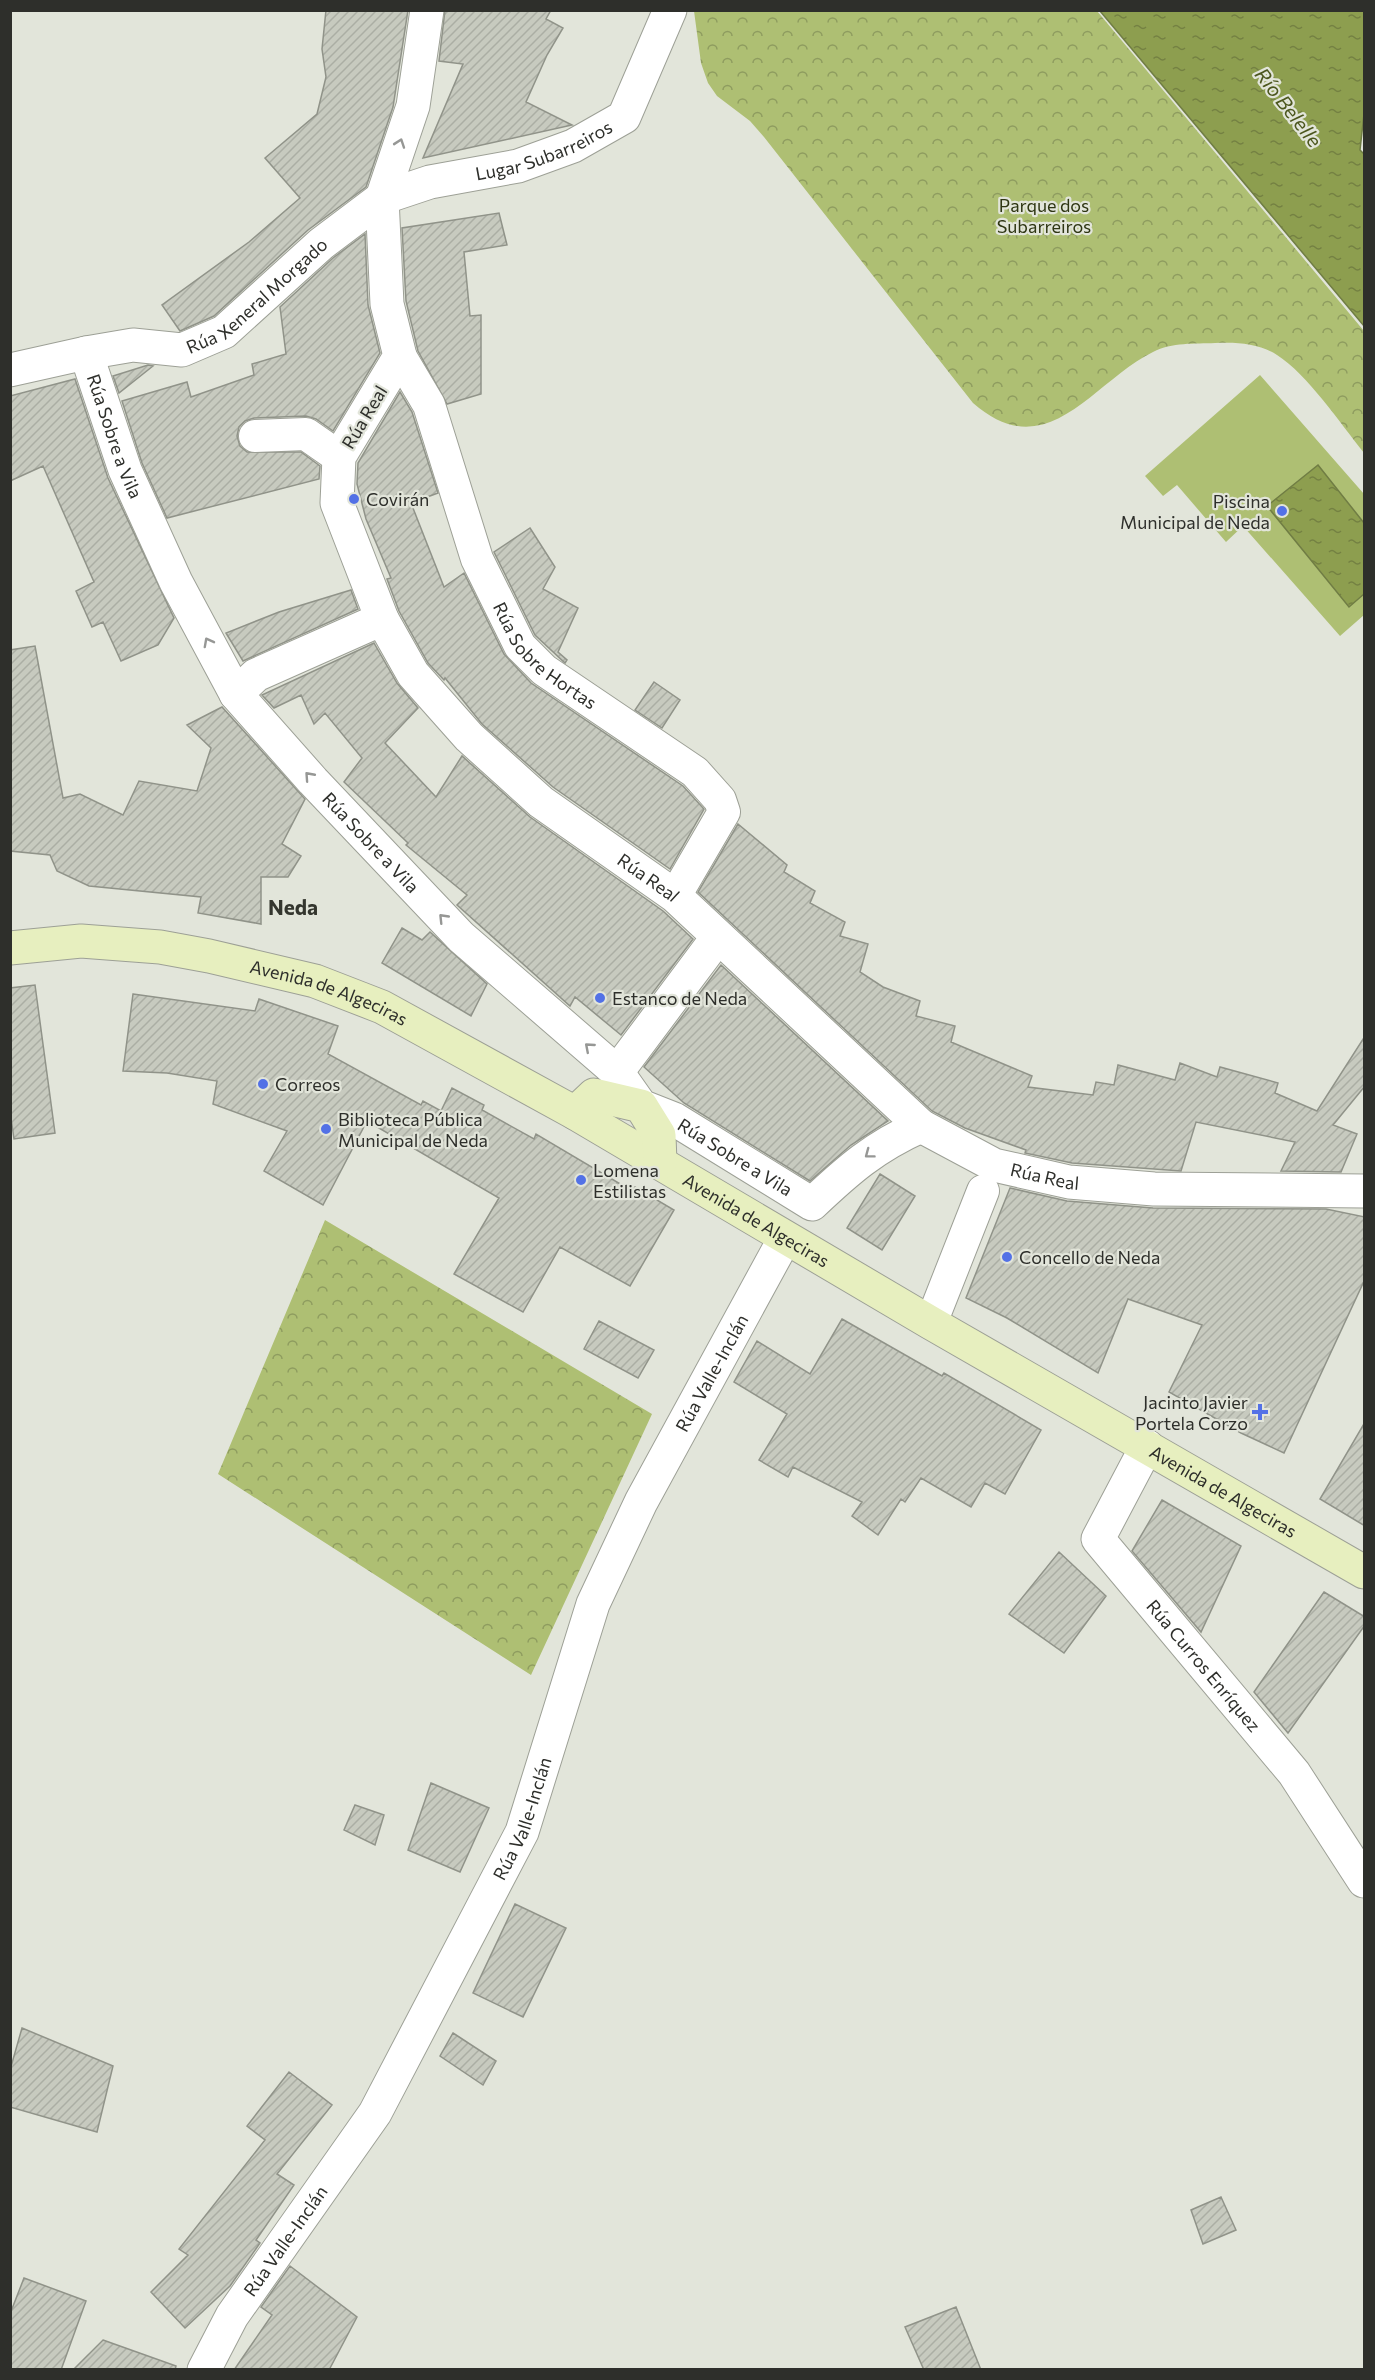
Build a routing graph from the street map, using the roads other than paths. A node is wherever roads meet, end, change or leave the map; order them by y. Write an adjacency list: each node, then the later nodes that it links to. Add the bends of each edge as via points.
1 (427, 10): 3 (street, one-way to 1, via 413,106)
2 (670, 10): 3 (street, Lugar Subarreiros, via 624,117 573,146 518,166 430,182)
3 (382, 198): 4 (street, Rúa Xeneral Morgado, via 321,244 224,332 182,350 133,345); 5 (street, via 387,304)
4 (86, 353): 6 (street, Rúa Xeneral Morgado); 10 (street, Rúa Sobre a Vila, one-way to 4, via 176,582 124,470)
5 (400, 356): 8 (street, Rúa Real); 11 (street, Rúa Sobre Hortas, via 429,405 477,559 520,645 544,670 695,772 720,801 724,812)
6 (10, 370)
7 (255, 436): 8 (street, via 306,434)
8 (339, 457): 9 (street, Rúa Real, via 337,503)
9 (382, 619): 10 (street, via 256,675); 11 (street, Rúa Real, via 413,674 469,737 541,802)
10 (236, 693): 14 (street, Rúa Sobre a Vila, one-way to 10, via 461,937 313,781)
11 (675, 896): 12 (street, Rúa Real)
12 (718, 937): 14 (street); 17 (street, Rúa Real)
13 (10, 948): 16 (main road, Avenida de Algeciras, via 81,941 160,947 315,981 382,1007)
14 (617, 1072): 15 (street, Rúa Sobre a Vila)
15 (641, 1106): 16 (main road, via 594,1095); 17 (street, Rúa Sobre a Vila, one-way to 15, via 885,1142 812,1204 674,1119); 18 (main road); 19 (main road, via 659,1135)
16 (575, 1113): 18 (main road, Avenida de Algeciras)
17 (921, 1126): 21 (street, Rúa Real, via 994,1165 1069,1182 1154,1189)
18 (619, 1138): 19 (main road, Avenida de Algeciras)
19 (660, 1163): 22 (main road, Avenida de Algeciras)
20 (983, 1191): 23 (street)
21 (1365, 1191)
22 (785, 1238): 23 (main road, Avenida de Algeciras); 27 (street, Rúa Valle-Inclán, via 640,1502 593,1604 522,1832 375,2113 232,2316)
23 (931, 1323): 24 (main road, Avenida de Algeciras)
24 (1146, 1446): 25 (main road, Avenida de Algeciras); 26 (street, Rúa Curros Enríquez, via 1098,1539 1294,1773)
25 (1365, 1572)
26 (1365, 1881)
27 (204, 2370)

